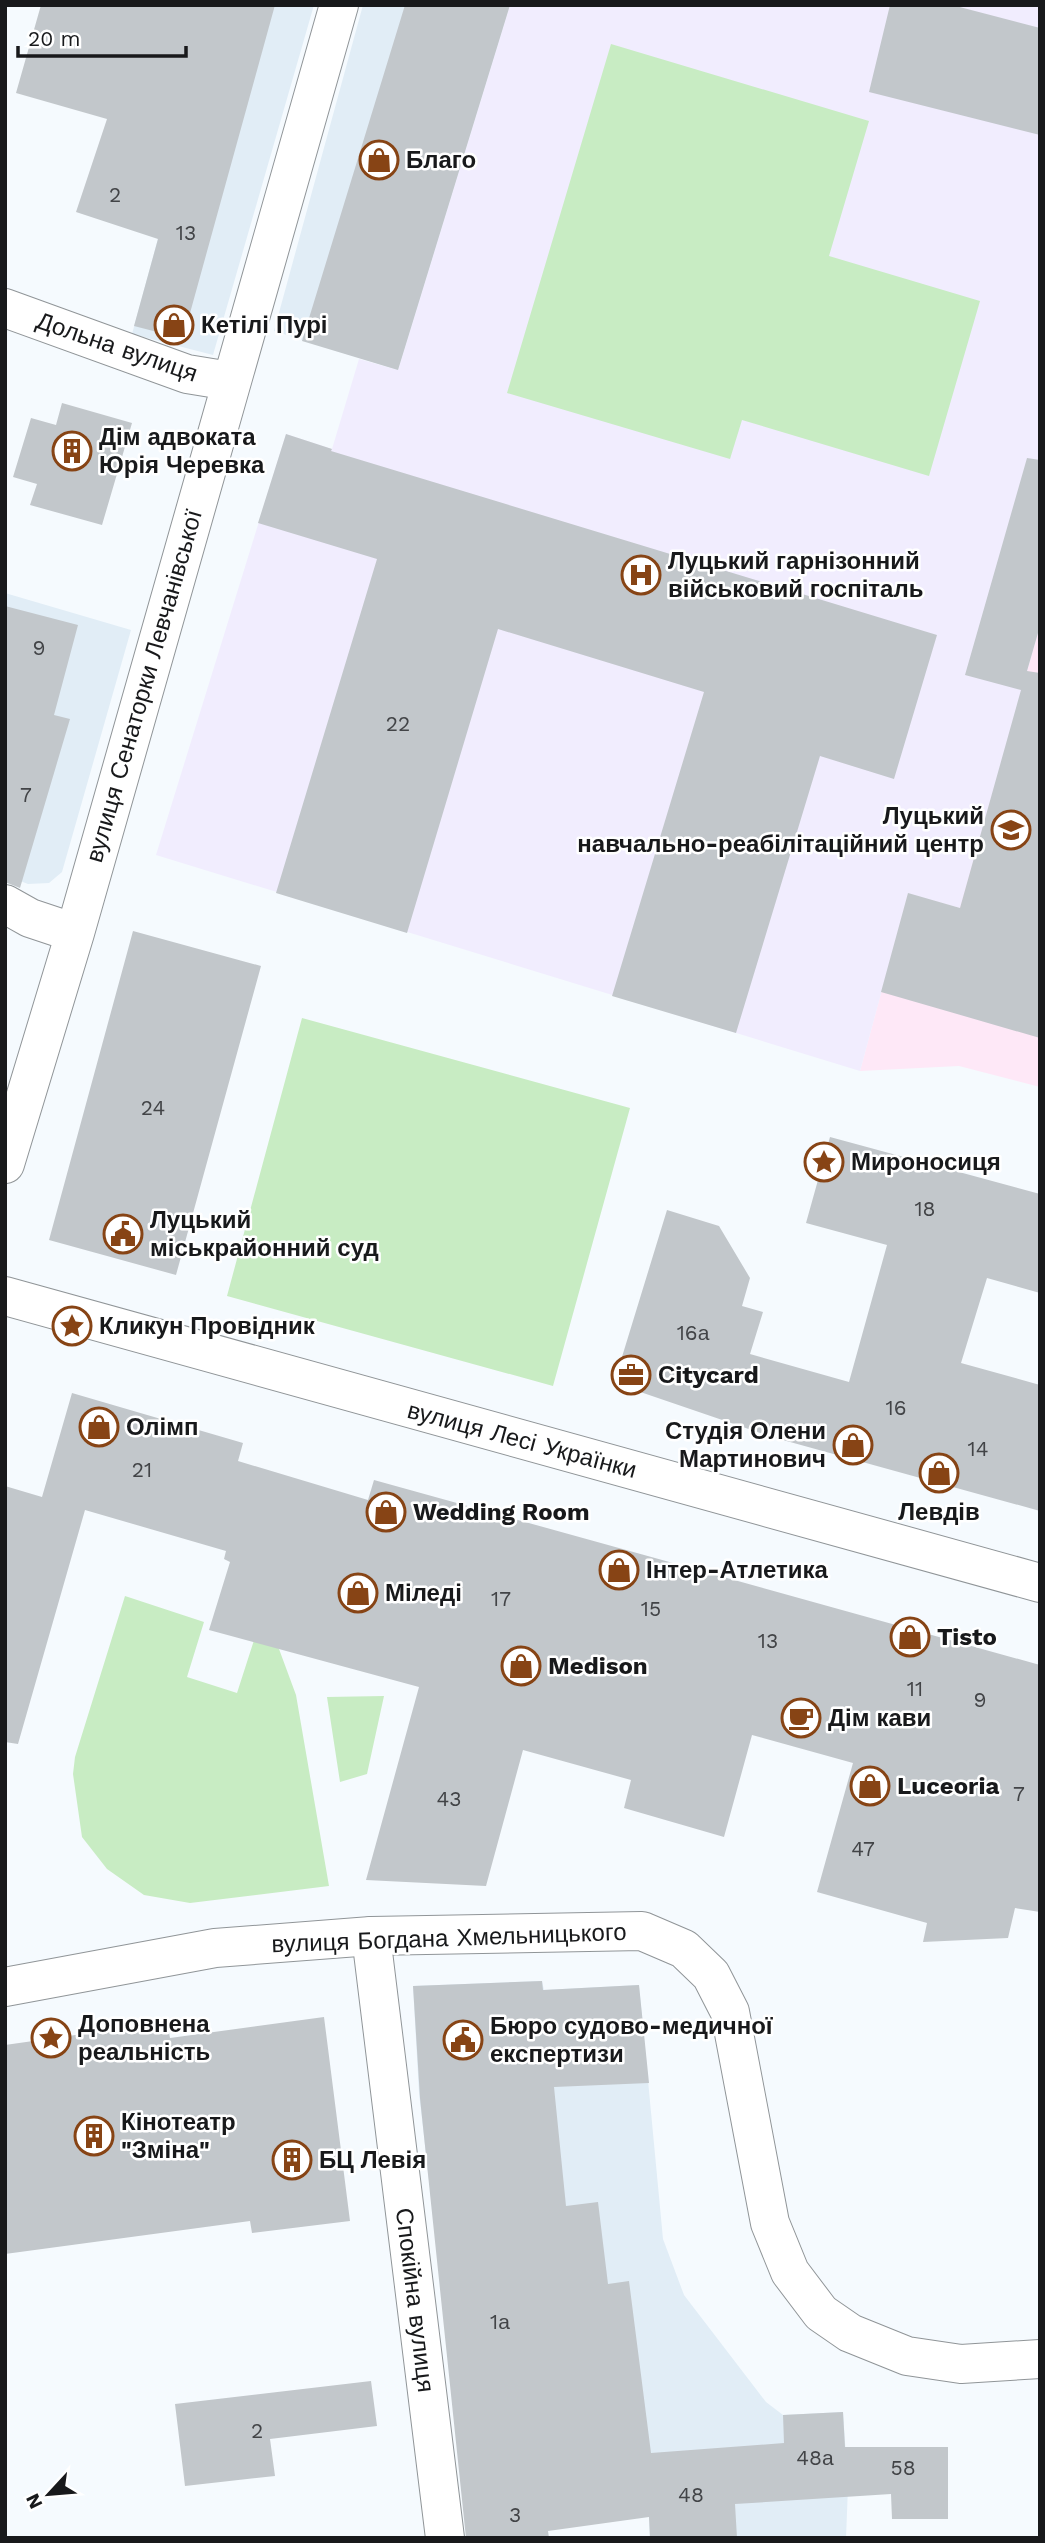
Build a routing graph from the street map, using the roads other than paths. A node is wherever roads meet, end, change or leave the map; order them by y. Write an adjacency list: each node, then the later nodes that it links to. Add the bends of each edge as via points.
1 (339, 5): 3 (street, вулиця Сенаторки Левчанівської)
2 (5, 308): 3 (street, Дольна вулиця, via 187,374)
3 (230, 381): 5 (street, вулиця Сенаторки Левчанівської)
4 (5, 904): 5 (street)
5 (75, 933): 6 (street, вулиця Сенаторки Левчанівської)
6 (5, 1164)
7 (5, 1296): 8 (street, вулиця Лесі Українки)
8 (1040, 1583)
9 (371, 1936): 10 (street, вулиця Богдана Хмельницького, via 215,1948); 11 (street, вулиця Богдана Хмельницького, via 642,1931 684,1949 711,1975 730,2012 770,2223 790,2272 821,2313 850,2333 907,2356 961,2364); 12 (street, Спокійна вулиця)
10 (5, 1987)
11 (1040, 2358)
12 (445, 2538)

